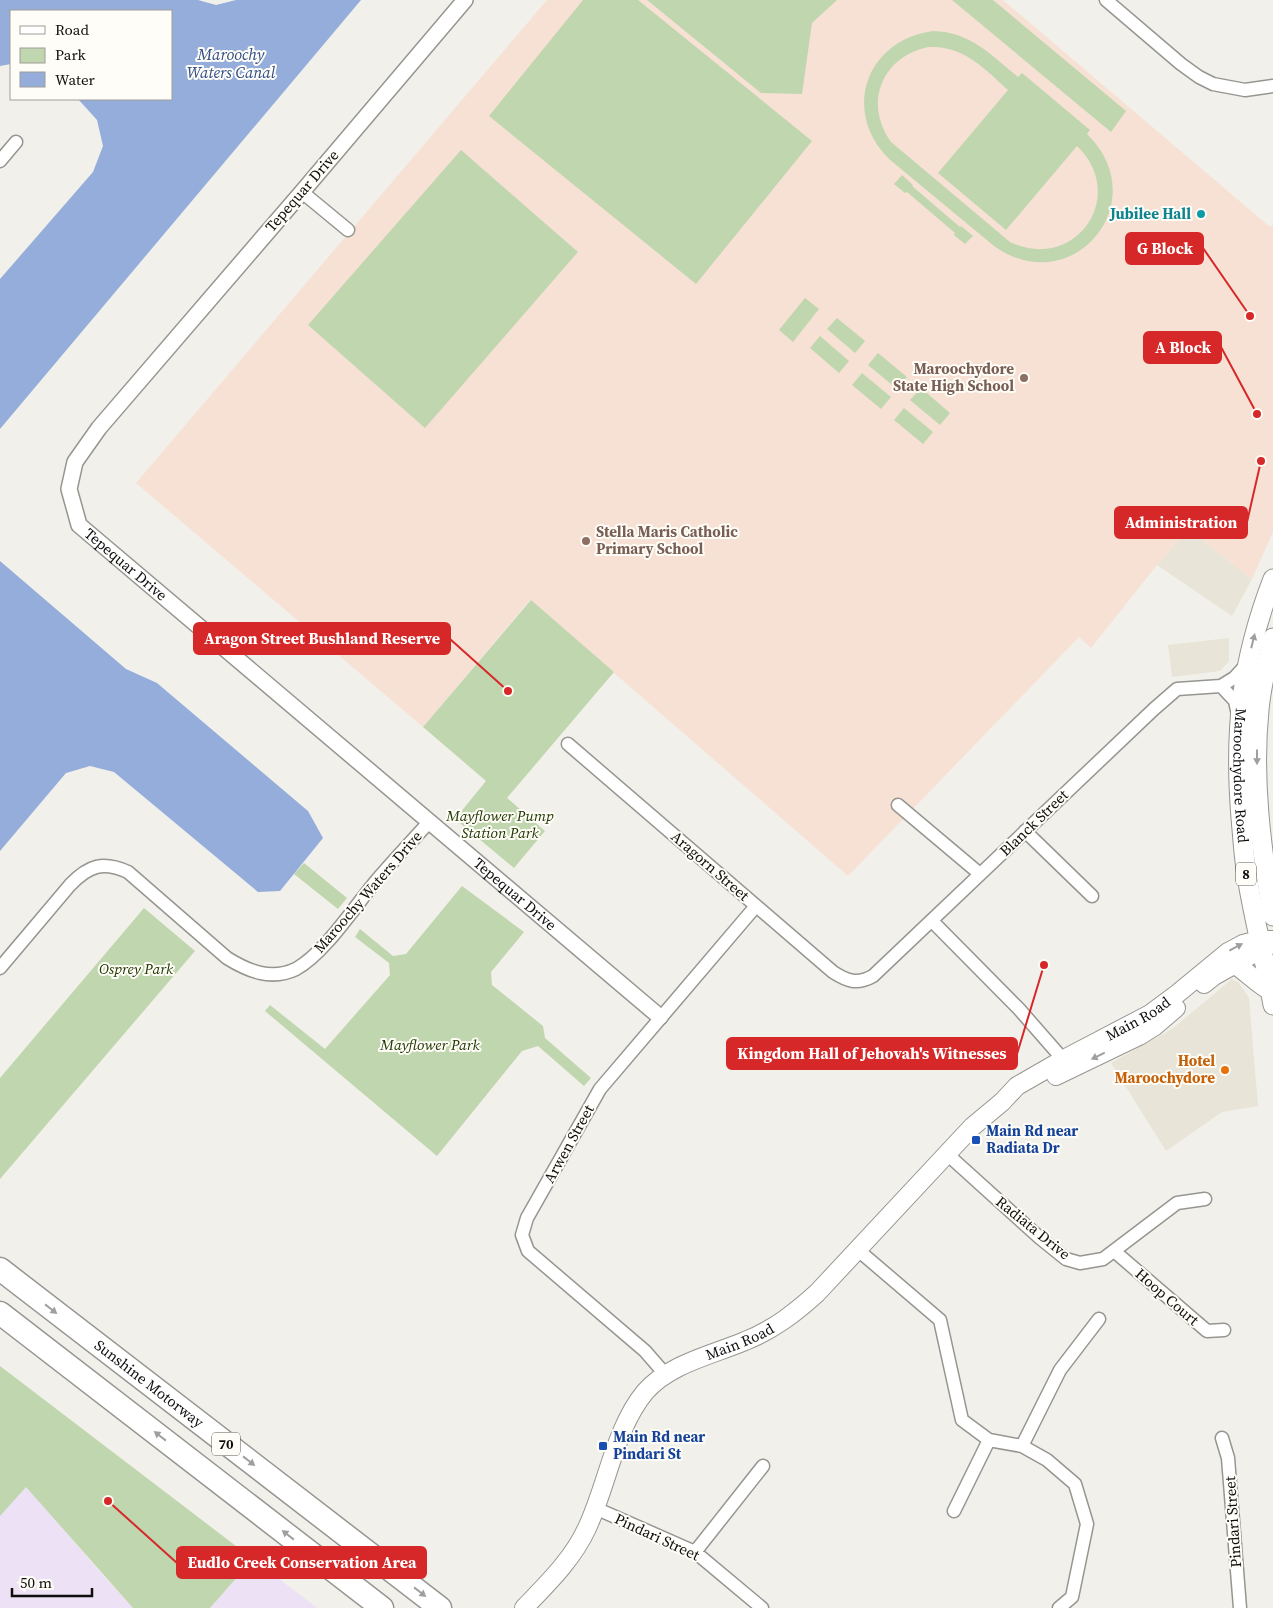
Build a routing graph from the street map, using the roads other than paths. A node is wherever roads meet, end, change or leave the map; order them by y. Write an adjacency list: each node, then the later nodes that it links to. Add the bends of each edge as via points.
1 (465, 0): 6 (street, Tepequar Drive)
2 (1106, 0): 3 (street, via 1199,77 1214,84 1245,90)
3 (1273, 86)
4 (16, 142): 5 (street)
5 (0, 160)
6 (302, 192): 7 (street); 15 (street, Tepequar Drive, via 99,428 75,462 69,489 79,525)
7 (348, 230)
8 (1273, 579): 10 (main road, Maroochydore Road / 8, one-way to 8)
9 (1273, 638): 20 (main road, Maroochydore Road / 8, one-way to 20, via 1259,708 1256,760 1263,850)
10 (1247, 664): 11 (street); 12 (main road, Maroochydore Road / 8)
11 (1221, 686): 12 (street, via 1235,701); 16 (street, Blanck Street, via 1178,689)
12 (1239, 721): 22 (main road, Maroochydore Road / 8, via 1238,765 1247,880)
13 (568, 744): 19 (street, Aragorn Street)
14 (898, 805): 17 (street)
15 (430, 821): 24 (street, Maroochy Waters Drive, via 311,959 295,969 262,974 245,969 227,958 128,872 115,866 98,866 82,873); 27 (street, Tepequar Drive)
16 (1025, 831): 17 (street, Blanck Street); 18 (street)
17 (980, 874): 21 (street, Blanck Street)
18 (1092, 896)
19 (756, 906): 25 (street, Aragorn Street, via 833,972); 27 (street, Arwen Street)
20 (1273, 916)
21 (932, 921): 25 (street, Blanck Street, via 872,976); 28 (street, via 1020,1009)
22 (1267, 943): 23 (main road, Main Road); 26 (main road, Maroochydore Road / 8); 28 (main road, Main Road, one-way to 22, via 1150,1014 1222,956 1243,944)
23 (1235, 964): 26 (main road); 28 (main road, Main Road, one-way to 28, via 1214,976 1148,1031)
24 (0, 968)
25 (856, 982)
26 (1272, 998)
27 (660, 1017): 37 (street, Arwen Street, via 600,1089 527,1218 522,1234 528,1251 645,1351)
28 (1067, 1064): 29 (main road, Main Road, via 1017,1086)
29 (947, 1154): 31 (main road, Main Road); 32 (street, Radiata Drive, via 1066,1259 1080,1263 1103,1259)
30 (1205, 1199): 32 (street, Radiata Drive, via 1177,1203)
31 (858, 1250): 37 (main road, Main Road, via 798,1311 771,1329); 39 (street, via 940,1320 962,1420)
32 (1114, 1251): 36 (street, Hoop Court, via 1207,1332)
33 (0, 1269): 47 (highway, Sunshine Motorway / 70, one-way to 47)
34 (0, 1313): 46 (highway, 70, one-way to 34)
35 (1099, 1320): 40 (street, via 1060,1370)
36 (1224, 1330)
37 (665, 1374): 42 (main road, Main Road, via 646,1391 627,1422)
38 (1222, 1438): 51 (street, Pindari Street, via 1228,1458)
39 (988, 1440): 40 (street); 43 (street)
40 (1022, 1446): 45 (street, via 1047,1460 1075,1484 1087,1524)
41 (763, 1466): 44 (street)
42 (595, 1508): 44 (street, Pindari Street); 48 (main road, Main Road, via 578,1546)
43 (954, 1511)
44 (695, 1552): 49 (street, Pindari Street)
45 (1075, 1602): 50 (street)
46 (382, 1608)
47 (440, 1608)
48 (524, 1608)
49 (762, 1608)
50 (1059, 1608)
51 (1240, 1608)

